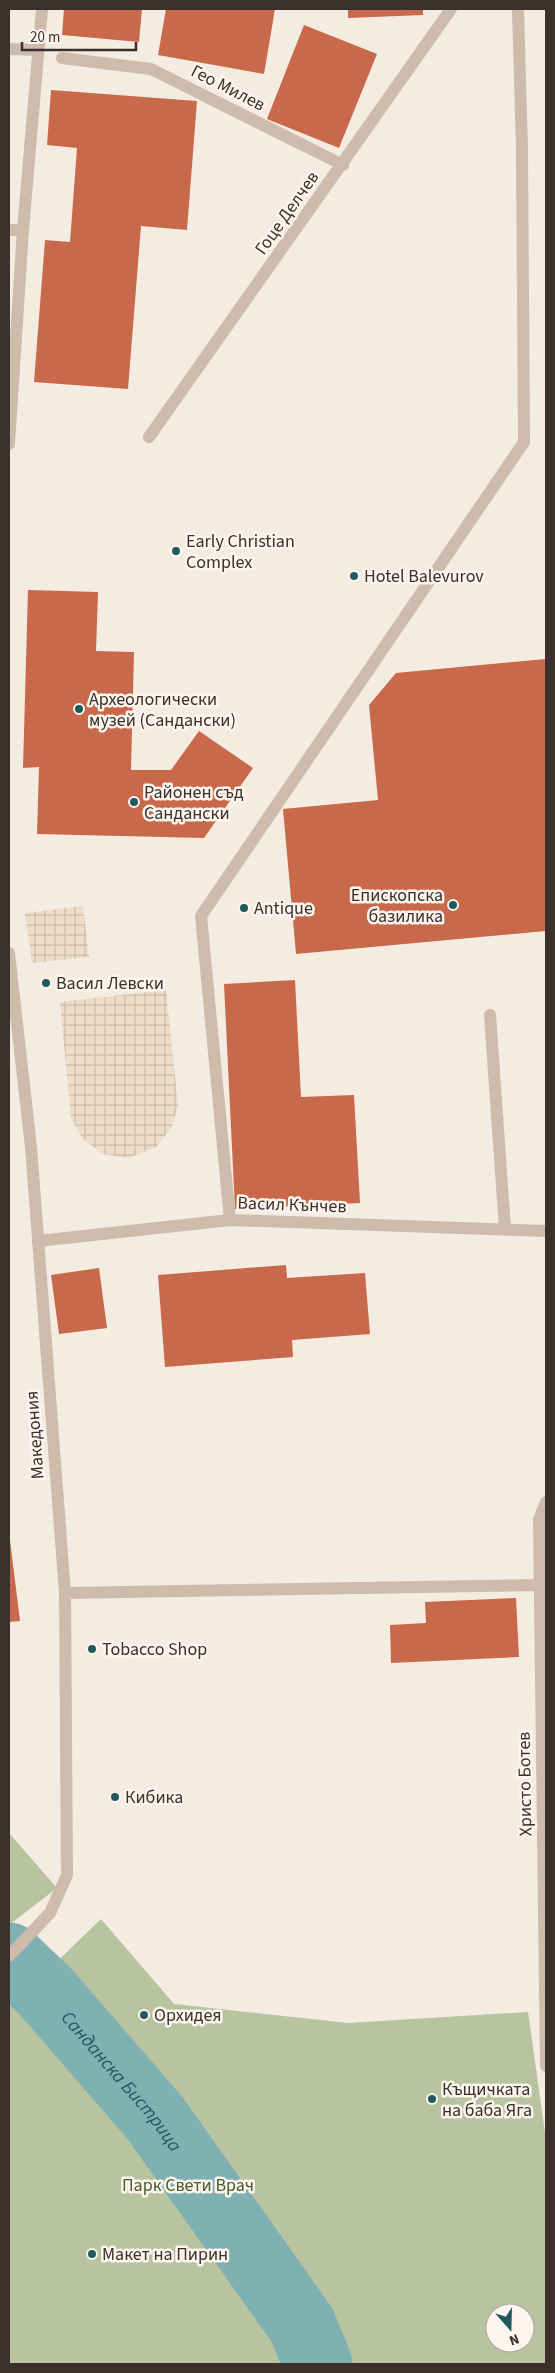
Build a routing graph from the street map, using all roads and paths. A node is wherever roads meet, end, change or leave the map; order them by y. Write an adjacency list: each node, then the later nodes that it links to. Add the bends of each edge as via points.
1 (42, 9): 5 (street)
2 (451, 9): 7 (street, Гоце Делчев)
3 (518, 9): 14 (street, via 524,442 201,916)
4 (9, 48): 5 (street)
5 (38, 50): 9 (street)
6 (62, 58): 7 (street, Гео Милев, via 151,69)
7 (342, 165): 10 (street, Гоце Делчев)
8 (9, 230): 9 (street)
9 (23, 230): 11 (street)
10 (149, 437)
11 (9, 444)
12 (9, 953): 17 (street, Македония)
13 (490, 1015): 15 (street)
14 (230, 1220): 15 (street, Васил Кънчев); 17 (street, Васил Кънчев)
15 (505, 1229): 16 (street, Васил Кънчев)
16 (546, 1231)
17 (38, 1241): 20 (street, Македония)
18 (546, 1502): 19 (street, Христо Ботев, via 540,1520)
19 (540, 1585): 20 (street); 22 (street, Христо Ботев)
20 (65, 1593): 21 (street, Македония, via 67,1875 50,1913)
21 (9, 1956)
22 (546, 2066)

